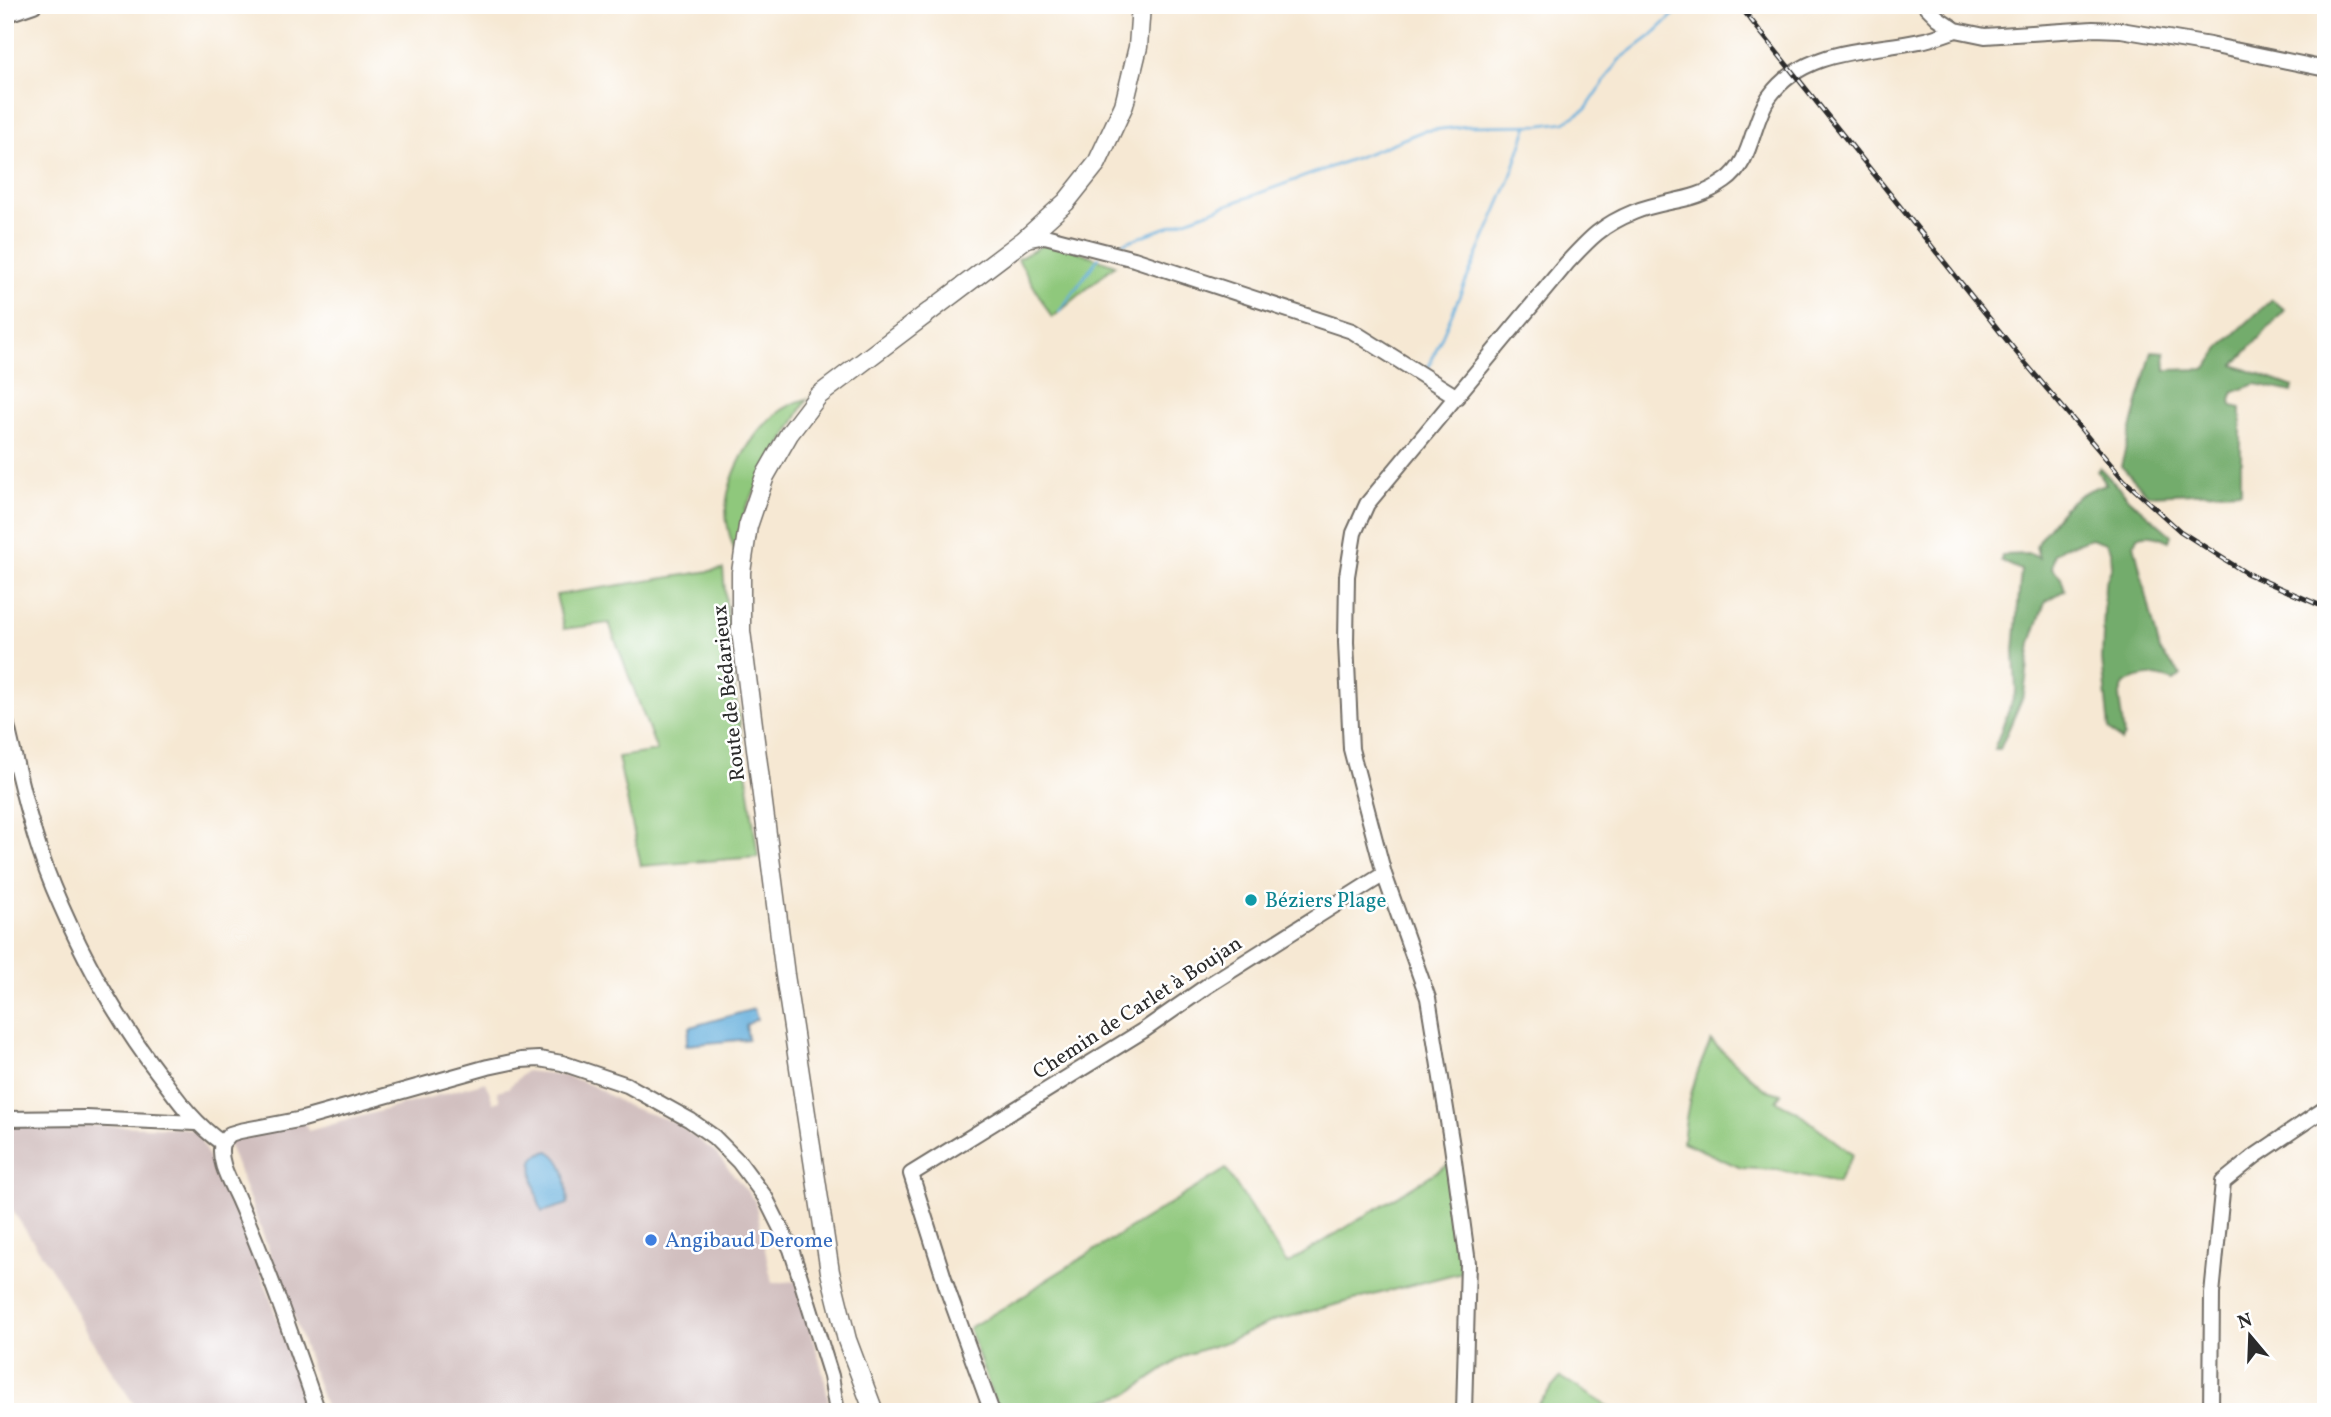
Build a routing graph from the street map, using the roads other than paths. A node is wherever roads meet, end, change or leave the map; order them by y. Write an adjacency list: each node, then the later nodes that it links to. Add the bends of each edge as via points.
1 (34, 5): 4 (street)
2 (1141, 5): 7 (main road, Route de Bédarieux, via 1138,47 1124,106 1097,163 1066,202)
3 (1925, 5): 5 (street)
4 (5, 15)
5 (1956, 30): 6 (street, via 1985,36 2121,30); 8 (street, via 1922,41 1862,48 1821,59 1793,75 1766,102 1744,158 1728,180 1691,198 1636,211 1599,229)
6 (2326, 69)
7 (1024, 240): 8 (street, via 1045,236 1134,259 1352,331); 15 (main road, Route de Bédarieux, via 818,396 765,476 748,526 741,572 743,644 780,941 830,1272 847,1340)
8 (1457, 397): 10 (street, via 1367,504 1354,533 1347,576 1351,749)
9 (5, 717): 13 (street, via 52,885 89,964 132,1039)
10 (1384, 874): 18 (street, Chemin de Carlet à Boujan, via 911,1174); 19 (street, via 1428,999 1452,1144 1468,1263)
11 (2326, 1108): 20 (street, via 2223,1182 2212,1294)
12 (5, 1119): 13 (street)
13 (196, 1123): 14 (street)
14 (222, 1143): 16 (street, via 228,1177 260,1248); 17 (street, via 240,1131 303,1119 521,1060 562,1063 627,1085 714,1137 765,1197 791,1249 831,1376)
15 (874, 1407)
16 (318, 1412)
17 (837, 1412)
18 (992, 1412)
19 (1464, 1412)
20 (2211, 1412)

